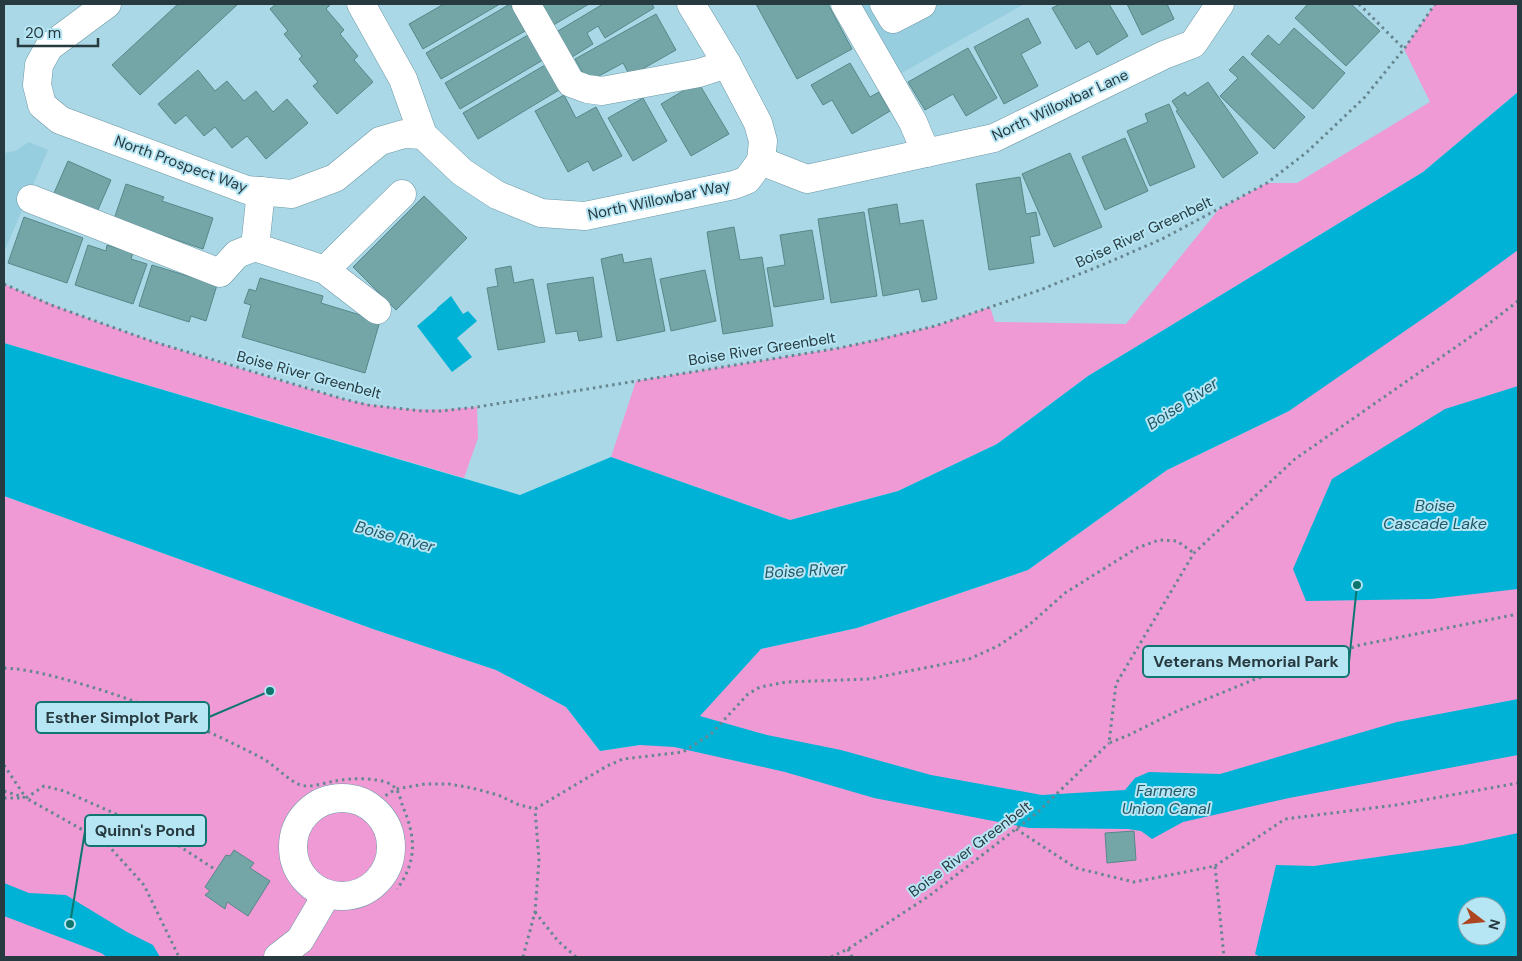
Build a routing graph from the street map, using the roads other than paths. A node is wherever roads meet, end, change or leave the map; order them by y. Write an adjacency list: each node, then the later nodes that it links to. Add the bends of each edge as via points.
1 (107, 4): 13 (street, North Prospect Way, via 49,47 39,65 37,85 42,104 60,120 247,190)
2 (361, 4): 10 (street, via 403,79)
3 (526, 4): 9 (street, via 571,82 587,88 602,91 699,73)
4 (691, 4): 9 (street)
5 (845, 4): 11 (street, via 913,122)
6 (884, 4): 7 (street, via 893,19)
7 (922, 4)
8 (1220, 4): 11 (street, North Willowbar Lane, via 1193,44 994,138)
9 (727, 64): 12 (street, via 758,123 763,141)
10 (423, 136): 12 (street, North Willowbar Way, via 462,172 497,195 541,213 585,216 734,185 748,180); 13 (street, North Prospect Way, via 404,134 380,141 335,178 292,194)
11 (926, 153): 12 (street, North Willowbar Lane, via 807,179)
12 (761, 161)
13 (261, 191): 16 (street)
14 (402, 194): 17 (street)
15 (31, 199): 16 (street, via 220,273 237,254)
16 (255, 247): 17 (street)
17 (326, 270): 18 (street)
18 (377, 310)
19 (327, 894): 19 (street, via 340,896 365,891 375,884 389,862 390,837 386,825 369,806 357,801 332,799 320,804 301,821 296,832 294,858 299,870 316,889); 20 (street, via 300,940)
20 (278, 957)

